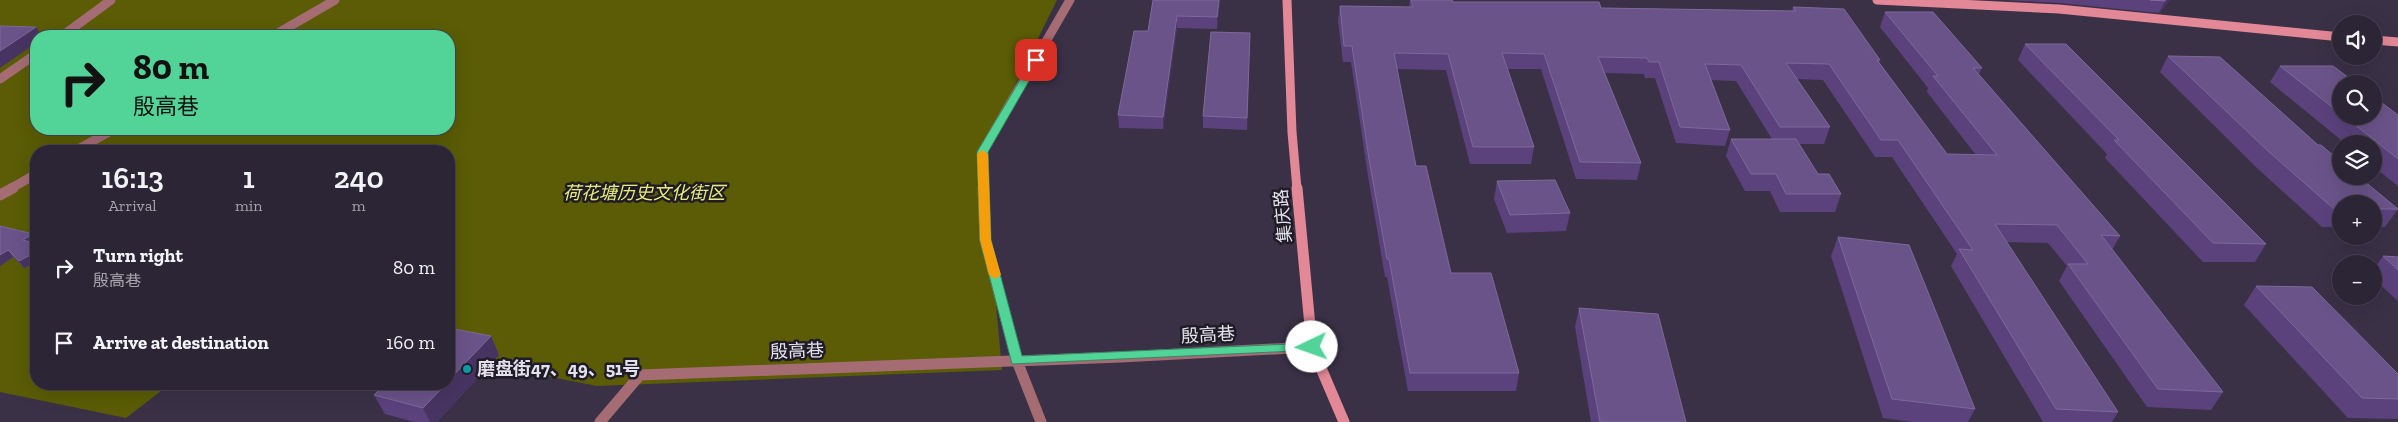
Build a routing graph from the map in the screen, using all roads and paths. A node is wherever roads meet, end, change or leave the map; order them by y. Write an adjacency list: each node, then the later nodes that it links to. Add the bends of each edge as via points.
1 (111, 0): 6 (street)
2 (335, 0): 7 (street)
3 (1070, 0): 18 (street, via 982,152 985,240)
4 (1287, 0): 17 (main road, 集庆路, via 1292,132)
5 (1877, 0): 8 (main road, via 2060,9)
6 (70, 30)
7 (283, 30)
8 (2332, 35)
9 (2382, 41): 10 (main road)
10 (2398, 42)
11 (30, 58): 12 (street)
12 (0, 79)
13 (103, 135): 14 (street)
14 (86, 145)
15 (30, 178): 16 (street)
16 (0, 195)
17 (1312, 347): 18 (street, 殷高巷); 21 (main road, 集庆路)
18 (1017, 361): 19 (street, 殷高巷, via 640,375); 20 (street)
19 (600, 422)
20 (1041, 422)
21 (1344, 422)

